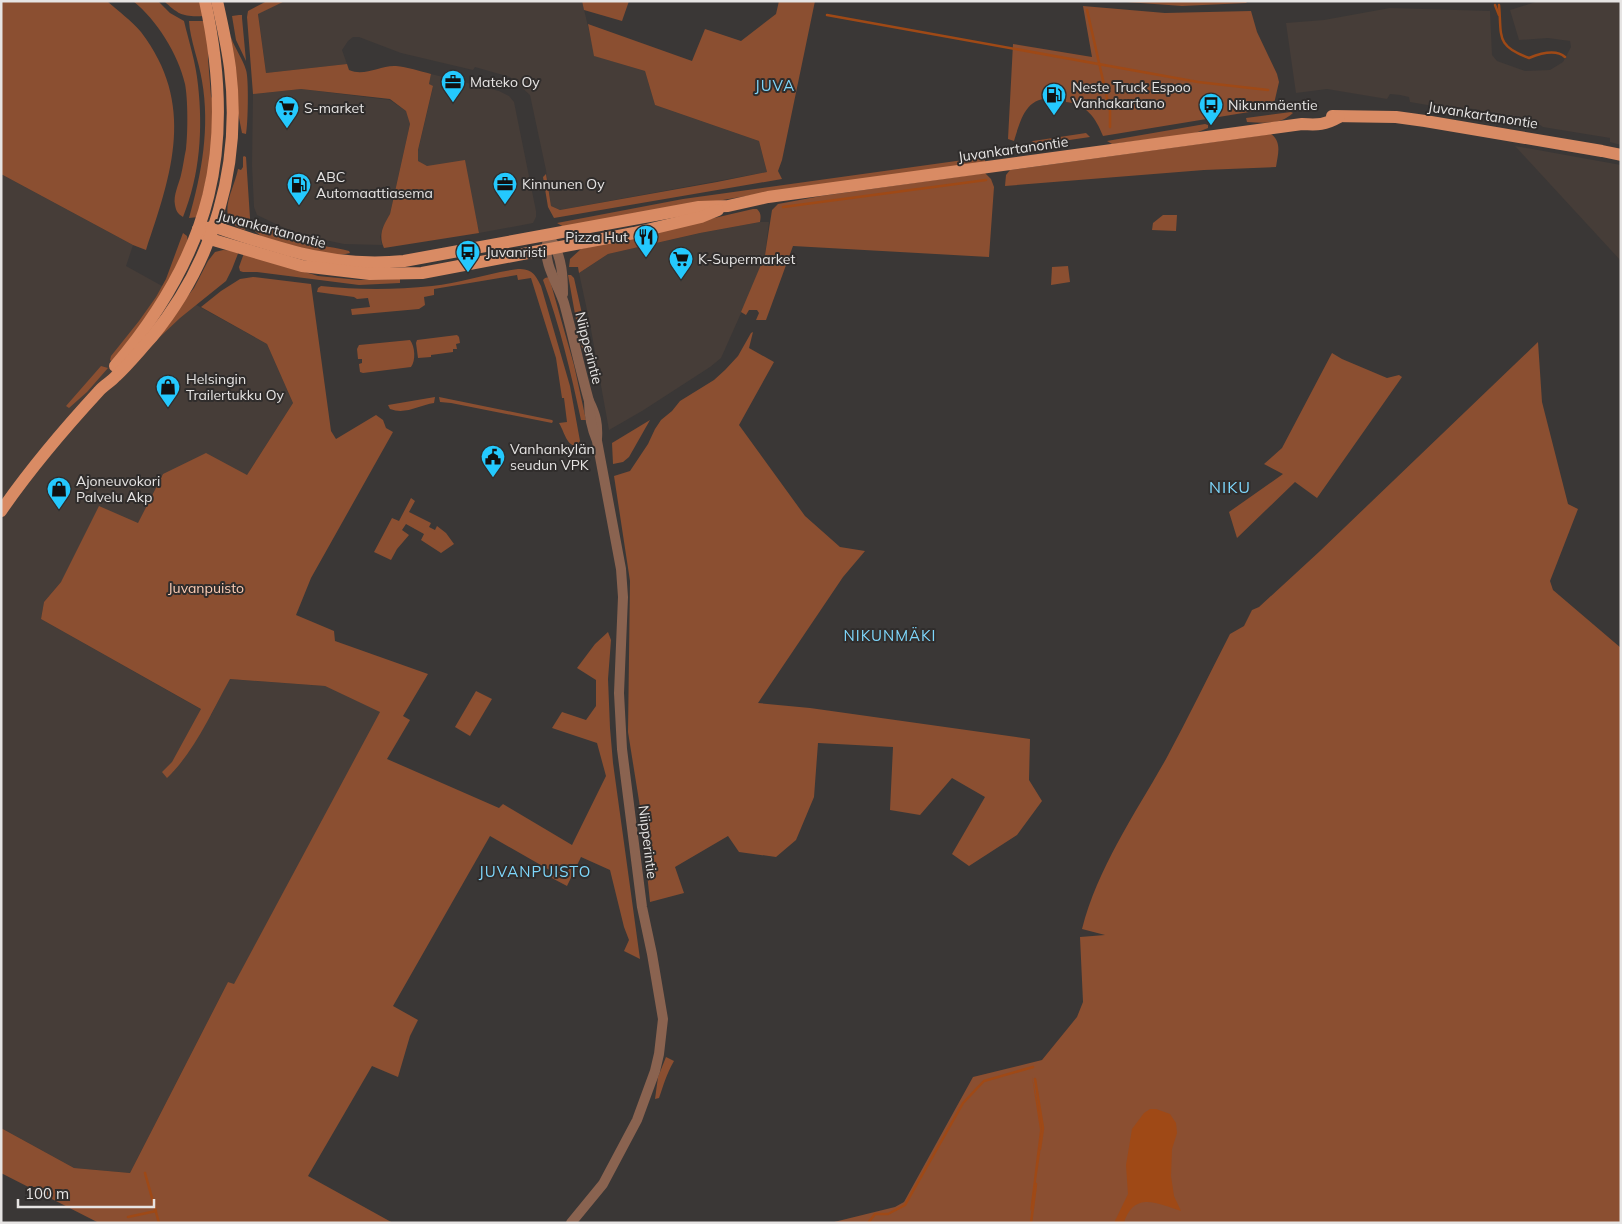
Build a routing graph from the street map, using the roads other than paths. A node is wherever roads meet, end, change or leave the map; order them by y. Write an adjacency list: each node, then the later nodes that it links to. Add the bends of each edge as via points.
1 (205, 1): 5 (main road, via 218,94 218,136 212,182)
2 (217, 1): 6 (main road, via 230,67 233,116 229,166)
3 (1621, 155): 4 (main road, Juvankartanontie, via 1425,121 1327,115 1316,116 1302,124 768,197)
4 (728, 206): 7 (main road, Juvankartanontie, via 700,207); 8 (main road, Juvankartanontie, via 700,217 634,234)
5 (198, 229): 6 (main road, Juvankartanontie); 9 (main road, via 184,265 160,308)
6 (212, 233): 7 (main road, Juvankartanontie, via 308,257 370,264 412,261); 8 (main road, Juvankartanontie, via 302,266 370,274 422,272); 9 (main road, via 187,286 170,313 116,378)
7 (549, 236): 8 (street, Niipperintie)
8 (551, 249): 11 (street, Niipperintie, via 552,274 563,301 589,402 596,416 601,471 621,569 619,693 622,749 642,907 663,1019 656,1065 637,1120 603,1184)
9 (101, 388): 10 (main road, via 44,453)
10 (1, 511)
11 (571, 1223)

